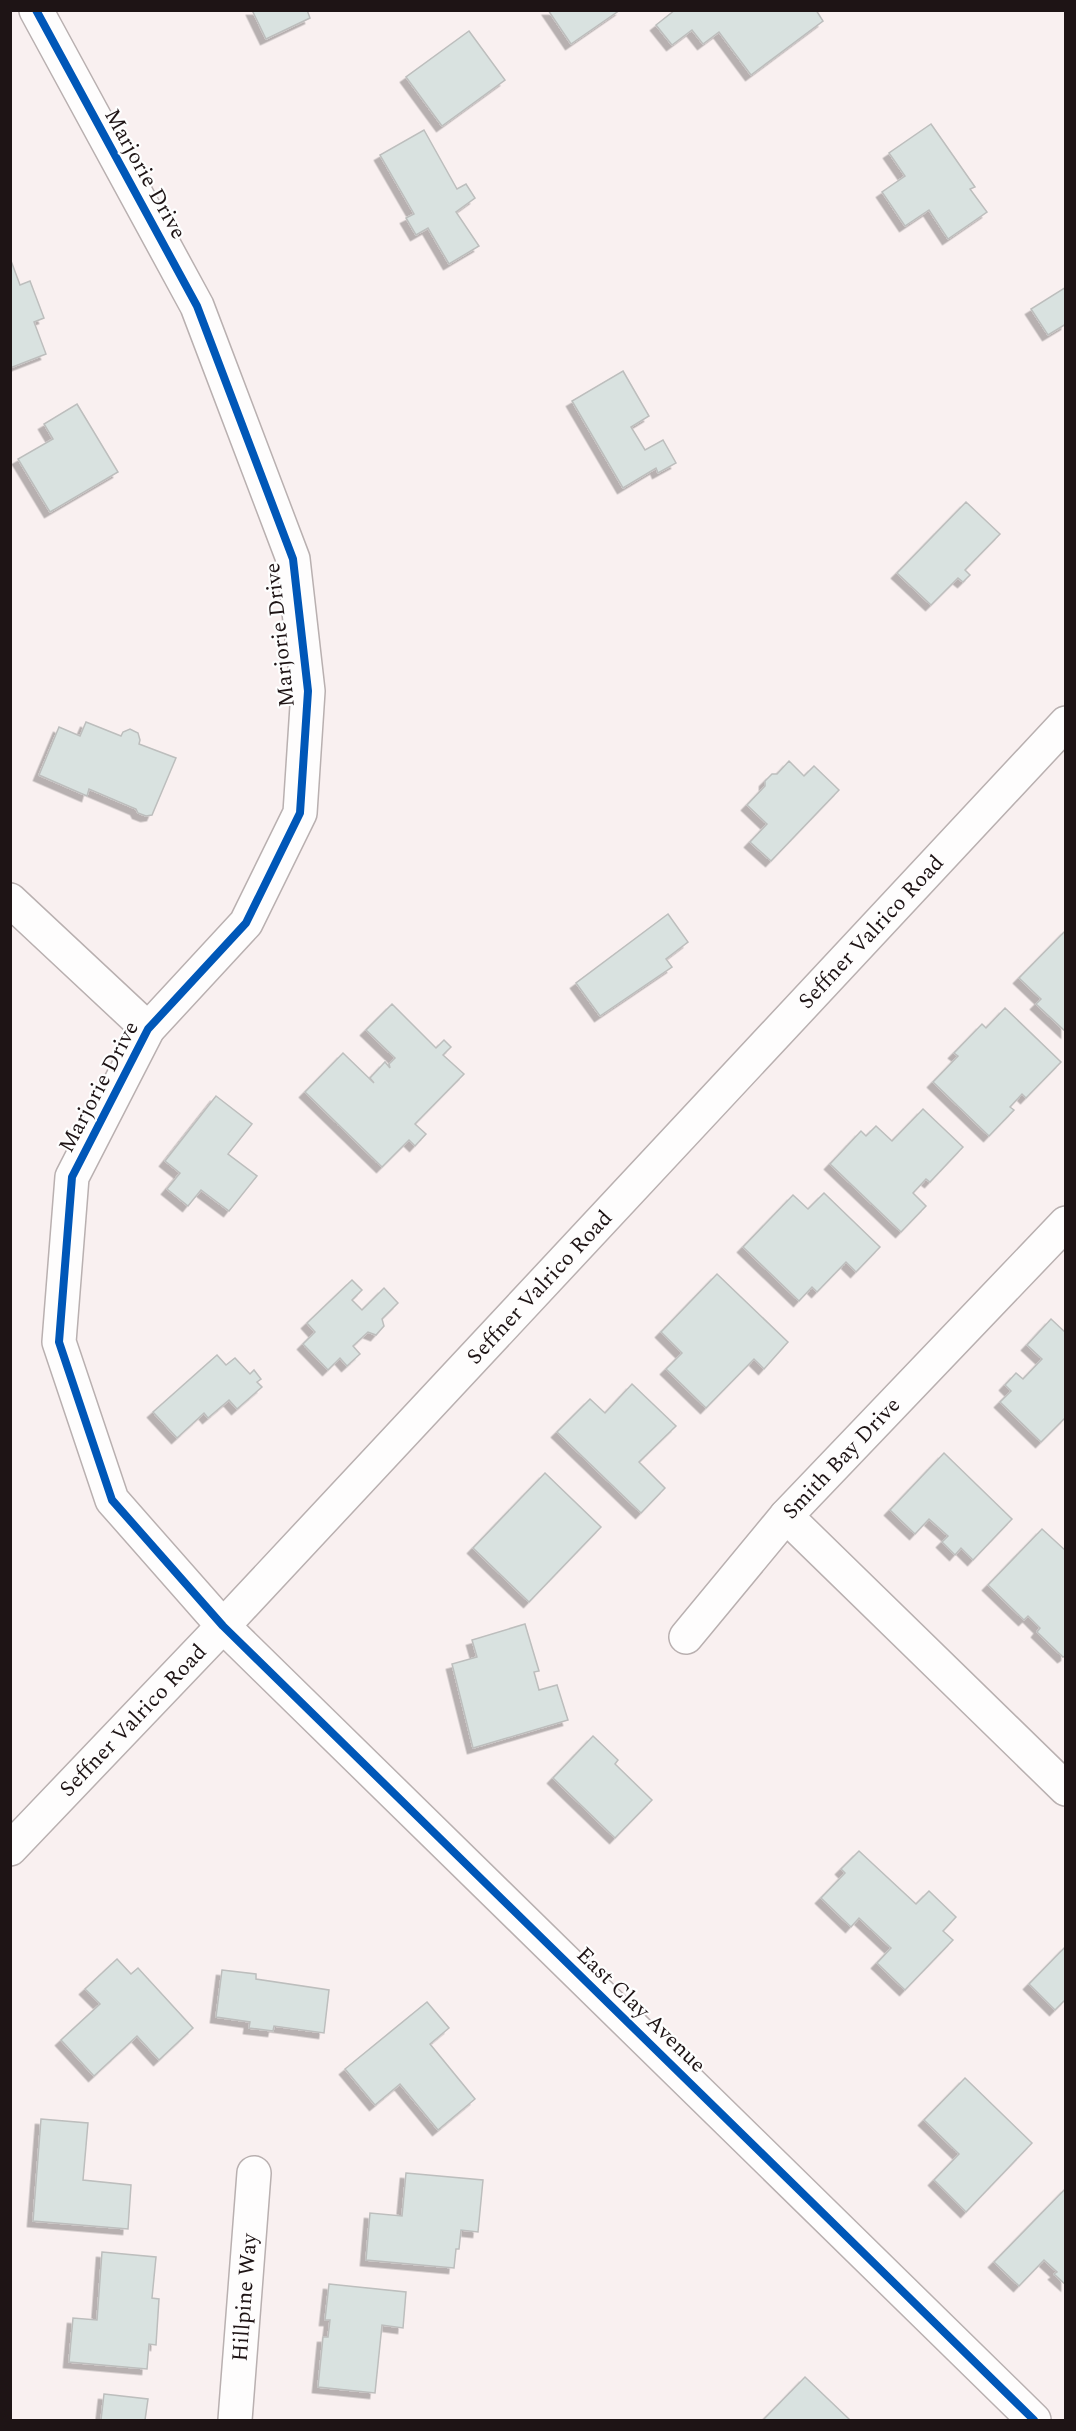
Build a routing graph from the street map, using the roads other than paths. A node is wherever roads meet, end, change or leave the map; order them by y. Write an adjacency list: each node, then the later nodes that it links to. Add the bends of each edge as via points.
1 (36, 10): 4 (street, Marjorie Drive, via 197,306 293,559 307,680 300,813 246,923)
2 (1065, 723): 7 (street, Seffner Valrico Road)
3 (10, 900): 4 (street)
4 (148, 1029): 7 (street, Marjorie Drive, via 72,1177 59,1342 112,1500)
5 (1065, 1223): 6 (street, Smith Bay Drive)
6 (786, 1516): 8 (street); 9 (street, Smith Bay Drive)
7 (223, 1626): 10 (street, Seffner Valrico Road); 13 (street, East Clay Avenue)
8 (686, 1637)
9 (1065, 1789)
10 (10, 1849)
11 (254, 2173): 12 (street, Hillpine Way)
12 (235, 2421)
13 (1034, 2421)

